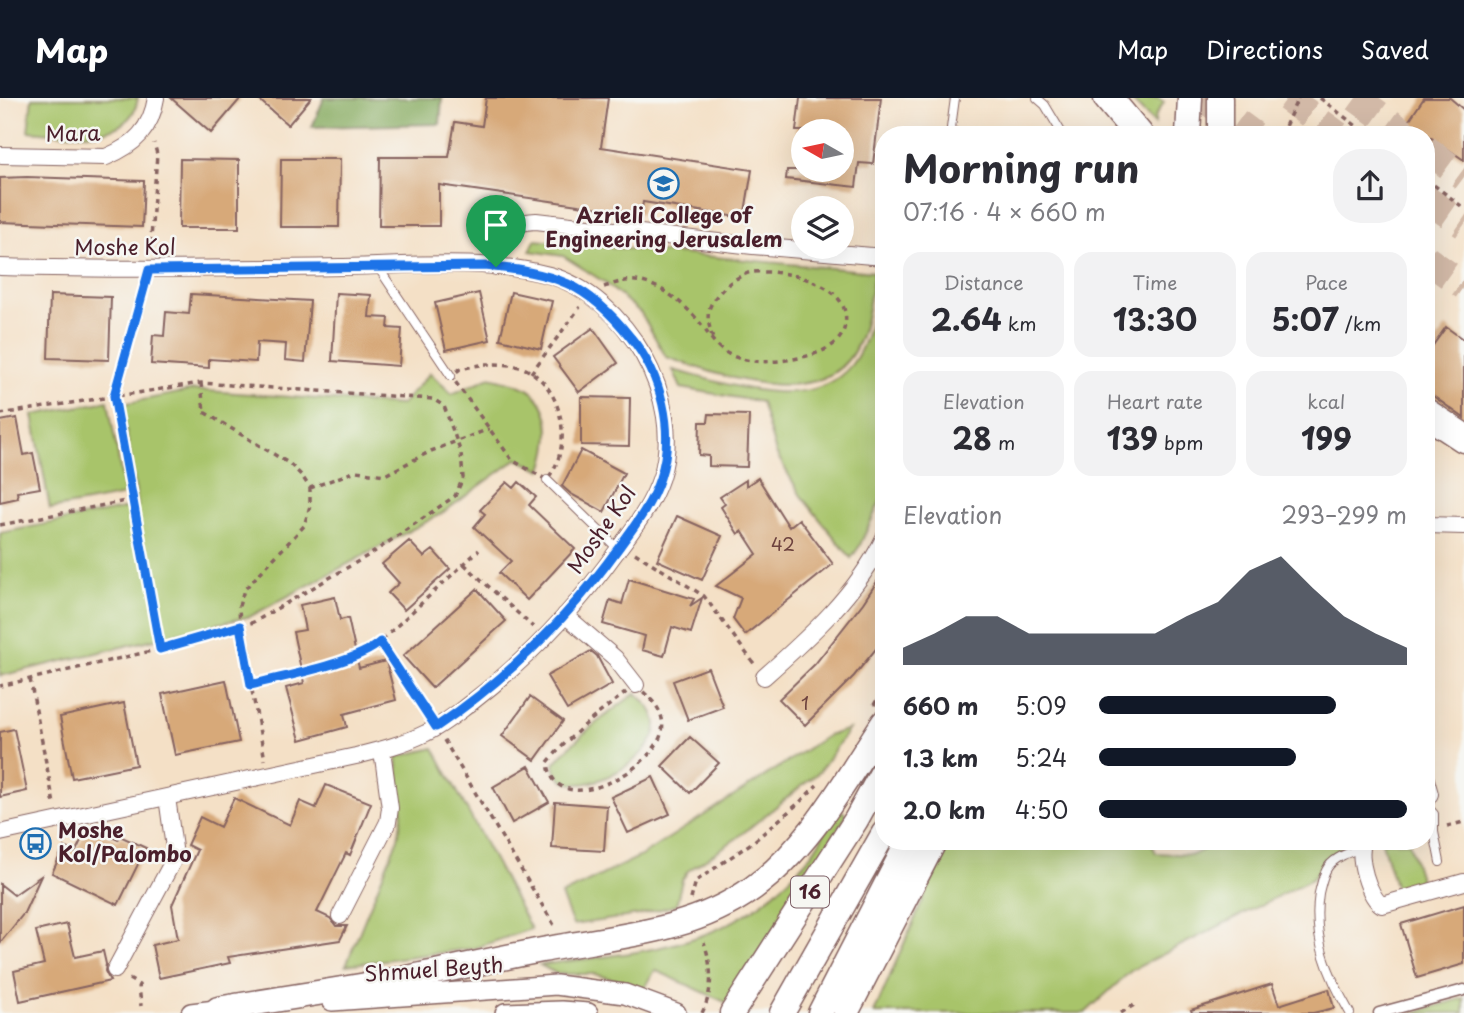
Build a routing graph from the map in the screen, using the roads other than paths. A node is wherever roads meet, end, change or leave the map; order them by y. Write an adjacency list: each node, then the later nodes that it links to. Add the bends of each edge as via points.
1 (156, 98): 13 (street, Mara, via 148,127 121,151 106,157)
2 (955, 98): 7 (lane)
3 (1037, 98): 8 (lane)
4 (1190, 98): 11 (highway)
5 (1220, 98): 12 (highway)
6 (1110, 101): 9 (highway); 10 (highway)
7 (951, 126)
8 (1058, 126)
9 (1121, 126)
10 (1131, 126)
11 (1188, 126)
12 (1220, 126)
13 (0, 155)
14 (875, 256): 17 (street, via 536,221 518,223 507,232)
15 (0, 267): 16 (street, Moshe Kol)
16 (378, 267): 17 (street, Moshe Kol); 18 (lane)
17 (496, 267): 22 (street, Moshe Kol, via 552,276 589,295 642,351 657,384 666,438 661,477 643,515)
18 (451, 376)
19 (547, 480): 22 (lane)
20 (1435, 526): 21 (street)
21 (1464, 526)
22 (620, 547): 24 (street, Moshe Kol)
23 (875, 552): 25 (street, via 849,593)
24 (565, 615): 26 (street, via 615,658); 28 (street, Moshe Kol, via 500,680 436,727)
25 (764, 677)
26 (636, 685)
27 (875, 735): 43 (highway, via 797,846 755,887 712,912 659,930)
28 (382, 750): 30 (street, Moshe Kol); 40 (street, via 388,822)
29 (875, 785): 48 (highway, 16)
30 (167, 797): 31 (street, Moshe Kol); 41 (street, via 173,861)
31 (0, 833)
32 (1435, 837): 38 (lane)
33 (875, 849): 49 (highway, 16)
34 (906, 850): 50 (highway)
35 (930, 850): 51 (highway)
36 (1352, 850): 52 (lane, via 1328,867 1317,911 1319,943)
37 (1364, 850): 39 (street, via 1371,894 1382,905)
38 (1440, 862)
39 (1464, 882)
40 (340, 916)
41 (120, 974)
42 (1464, 990): 53 (street)
43 (219, 1009): 44 (street, Shmuel Beyth, via 556,985 625,993); 45 (street, Shmuel Beyth)
44 (672, 1011)
45 (191, 1013)
46 (505, 1013): 47 (street)
47 (588, 1013)
48 (732, 1013)
49 (782, 1013)
50 (820, 1013)
51 (846, 1013)
52 (1350, 1013)
53 (1379, 1013)

